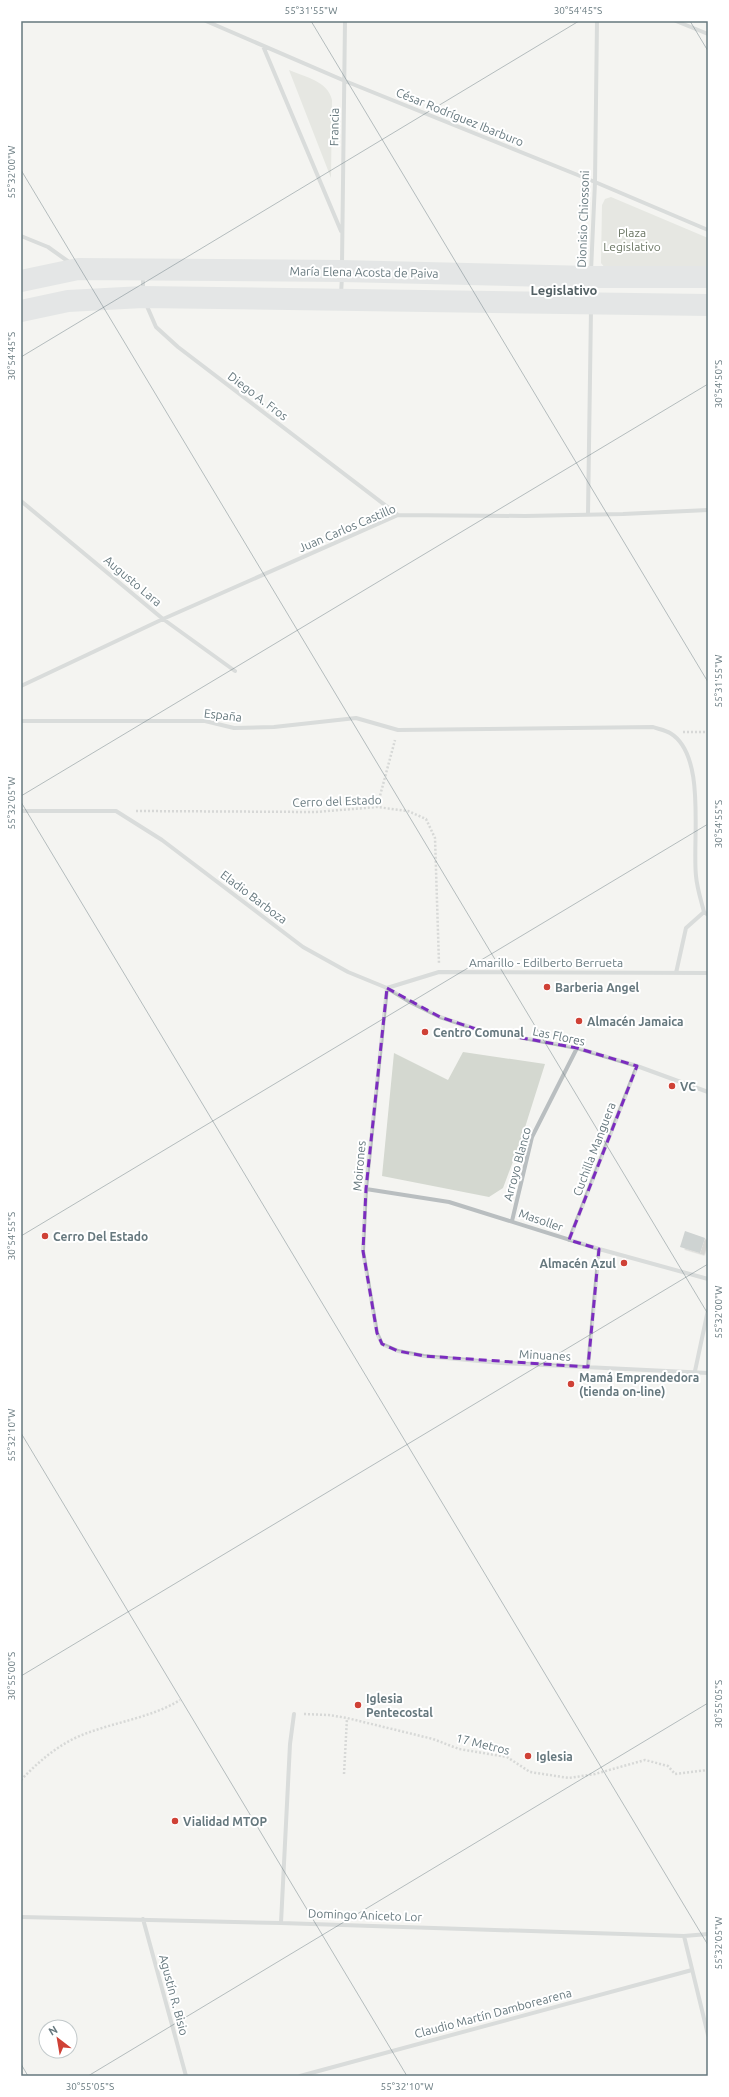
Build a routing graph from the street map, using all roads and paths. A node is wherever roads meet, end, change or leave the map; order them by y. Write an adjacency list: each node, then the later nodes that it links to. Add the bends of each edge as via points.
1 (206, 21): 6 (street, César Rodríguez Ibarburo)
2 (345, 21): 7 (street, Francia)
3 (596, 21): 8 (street, Dionisio Chiossoni)
4 (676, 21): 5 (street)
5 (708, 34)
6 (263, 45): 7 (street, César Rodríguez Ibarburo); 10 (street, Francia)
7 (345, 81): 8 (street, César Rodríguez Ibarburo); 10 (street, Francia)
8 (595, 182): 9 (street, César Rodríguez Ibarburo); 17 (street, Dionisio Chiossoni)
9 (708, 230)
10 (342, 234): 14 (street, Francia)
11 (21, 236): 12 (street, via 48,247)
12 (78, 269): 13 (street, María Elena Acosta de Paiva); 16 (street, María Elena Acosta de Paiva)
13 (143, 270): 14 (street, María Elena Acosta de Paiva); 18 (street, Diego A. Fros)
14 (342, 271): 17 (street, María Elena Acosta de Paiva); 19 (street, Francia)
15 (708, 277): 17 (street, María Elena Acosta de Paiva)
16 (21, 281)
17 (591, 291): 19 (street, María Elena Acosta de Paiva); 20 (street, María Elena Acosta de Paiva); 24 (street, Dionisio Chiossoni)
18 (143, 297): 19 (street, María Elena Acosta de Paiva); 21 (street, María Elena Acosta de Paiva, via 68,301); 25 (street, Diego A. Fros, via 156,327 178,347)
19 (340, 300)
20 (708, 305)
21 (21, 311)
22 (21, 501): 26 (street, Augusto Lara)
23 (708, 510): 24 (street, Juan Carlos Castillo)
24 (588, 514): 25 (street, Juan Carlos Castillo)
25 (398, 515): 26 (street, Juan Carlos Castillo)
26 (163, 619): 27 (street, Augusto Lara); 28 (street, Juan Carlos Castillo)
27 (235, 671)
28 (21, 686)
29 (21, 721): 30 (street, España, via 205,721 234,728 274,727 356,718)
30 (398, 730): 32 (street, España, via 653,727); 33 (path)
31 (708, 732): 32 (path)
32 (671, 733): 36 (street, via 685,749 693,770 696,875)
33 (377, 807): 34 (path, Cerro del Estado, via 316,812); 38 (path, Cerro del Estado, via 408,811 426,819 435,838)
34 (116, 811): 35 (street); 41 (street, Eladio Barboza, via 162,840 303,947 348,972)
35 (21, 812)
36 (704, 912): 37 (street); 39 (street, via 686,928)
37 (708, 915)
38 (439, 972): 39 (street, Amarillo - Edilberto Berrueta); 41 (street, Amarillo - Edilberto Berrueta)
39 (676, 973): 40 (street, Amarillo - Edilberto Berrueta)
40 (708, 973)
41 (387, 988): 42 (street, Las Flores, via 440,1017 479,1030); 45 (street, Moirones)
42 (577, 1048): 43 (street, Las Flores); 46 (street, Arroyo Blanco, via 532,1137)
43 (637, 1066): 44 (street, Las Flores); 47 (street, Cuchilla Manguera)
44 (708, 1092)
45 (366, 1189): 46 (street, Masoller, via 449,1202); 51 (street, Moirones, via 363,1251 377,1333)
46 (512, 1221): 47 (street, Masoller)
47 (569, 1240): 48 (street, Masoller)
48 (599, 1249): 49 (street, Masoller); 52 (street)
49 (708, 1279)
50 (708, 1310): 53 (street)
51 (382, 1344): 52 (street, Minuanes, via 398,1351 424,1356)
52 (588, 1367): 53 (street, Minuanes)
53 (695, 1371): 54 (street, Minuanes)
54 (708, 1373)
55 (180, 1700): 60 (path, via 124,1722 81,1735 40,1760)
56 (294, 1714): 57 (path, 17 Metros); 63 (street, via 290,1744)
57 (347, 1718): 58 (path, 17 Metros, via 433,1738 459,1749 507,1757 530,1772 569,1778 595,1774 645,1760 668,1766 675,1774); 59 (path)
58 (708, 1770)
59 (344, 1774)
60 (21, 1780)
61 (21, 1918): 62 (street, Domingo Aniceto Lor)
62 (143, 1919): 63 (street, Domingo Aniceto Lor); 68 (street, Agustín R. Bisio)
63 (281, 1922): 65 (street, Domingo Aniceto Lor)
64 (708, 1934): 65 (street, Domingo Aniceto Lor)
65 (684, 1936): 66 (street)
66 (692, 1970): 67 (street); 69 (street, Claudio Martín Damborearena)
67 (708, 2035)
68 (186, 2076)
69 (300, 2076)

